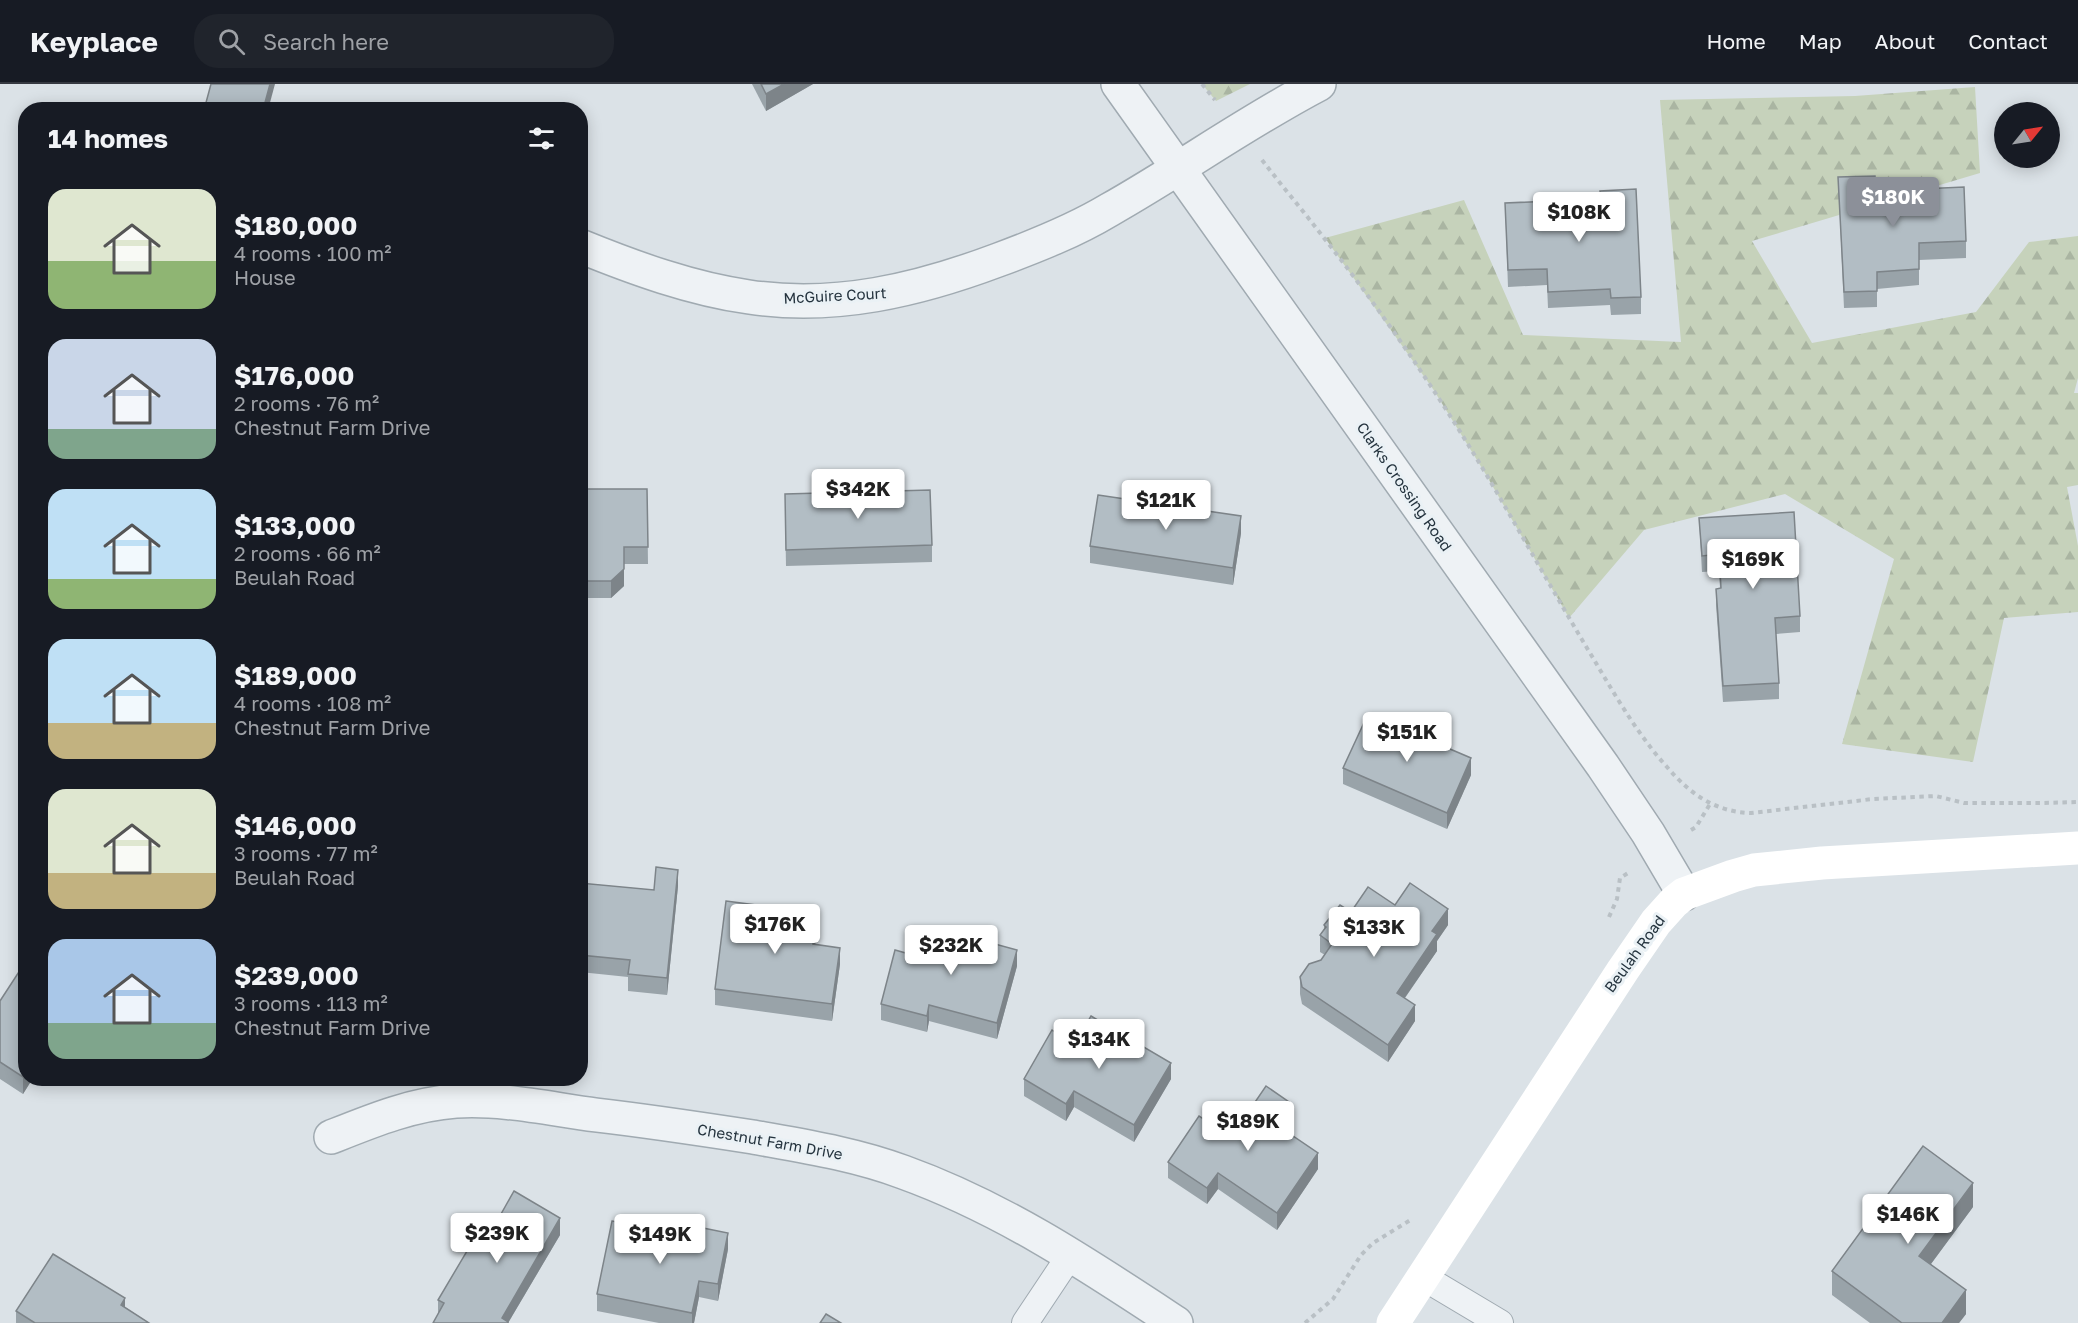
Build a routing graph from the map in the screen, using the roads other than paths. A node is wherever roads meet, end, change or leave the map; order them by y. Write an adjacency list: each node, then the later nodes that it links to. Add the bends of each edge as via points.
1 (1118, 84): 3 (street, Clarks Crossing Road)
2 (1319, 84): 3 (street, McGuire Court)
3 (1178, 167): 4 (street, McGuire Court, via 1102,214 1036,246 914,288 858,298 749,297 657,274); 6 (street, Clarks Crossing Road, via 1603,766)
4 (588, 249)
5 (2078, 848): 6 (main road, Beulah Road, via 1787,866 1733,876)
6 (1684, 894): 9 (main road, Beulah Road, via 1656,922 1629,961)
7 (330, 1137): 8 (street, Chestnut Farm Drive, via 396,1113 459,1101 499,1102 672,1124 804,1146 902,1172 972,1202)
8 (1071, 1254): 10 (lane); 11 (street, Chestnut Farm Drive)
9 (1423, 1277): 12 (main road, Beulah Road); 13 (lane)
10 (1025, 1323)
11 (1176, 1323)
12 (1393, 1323)
13 (1500, 1323)

